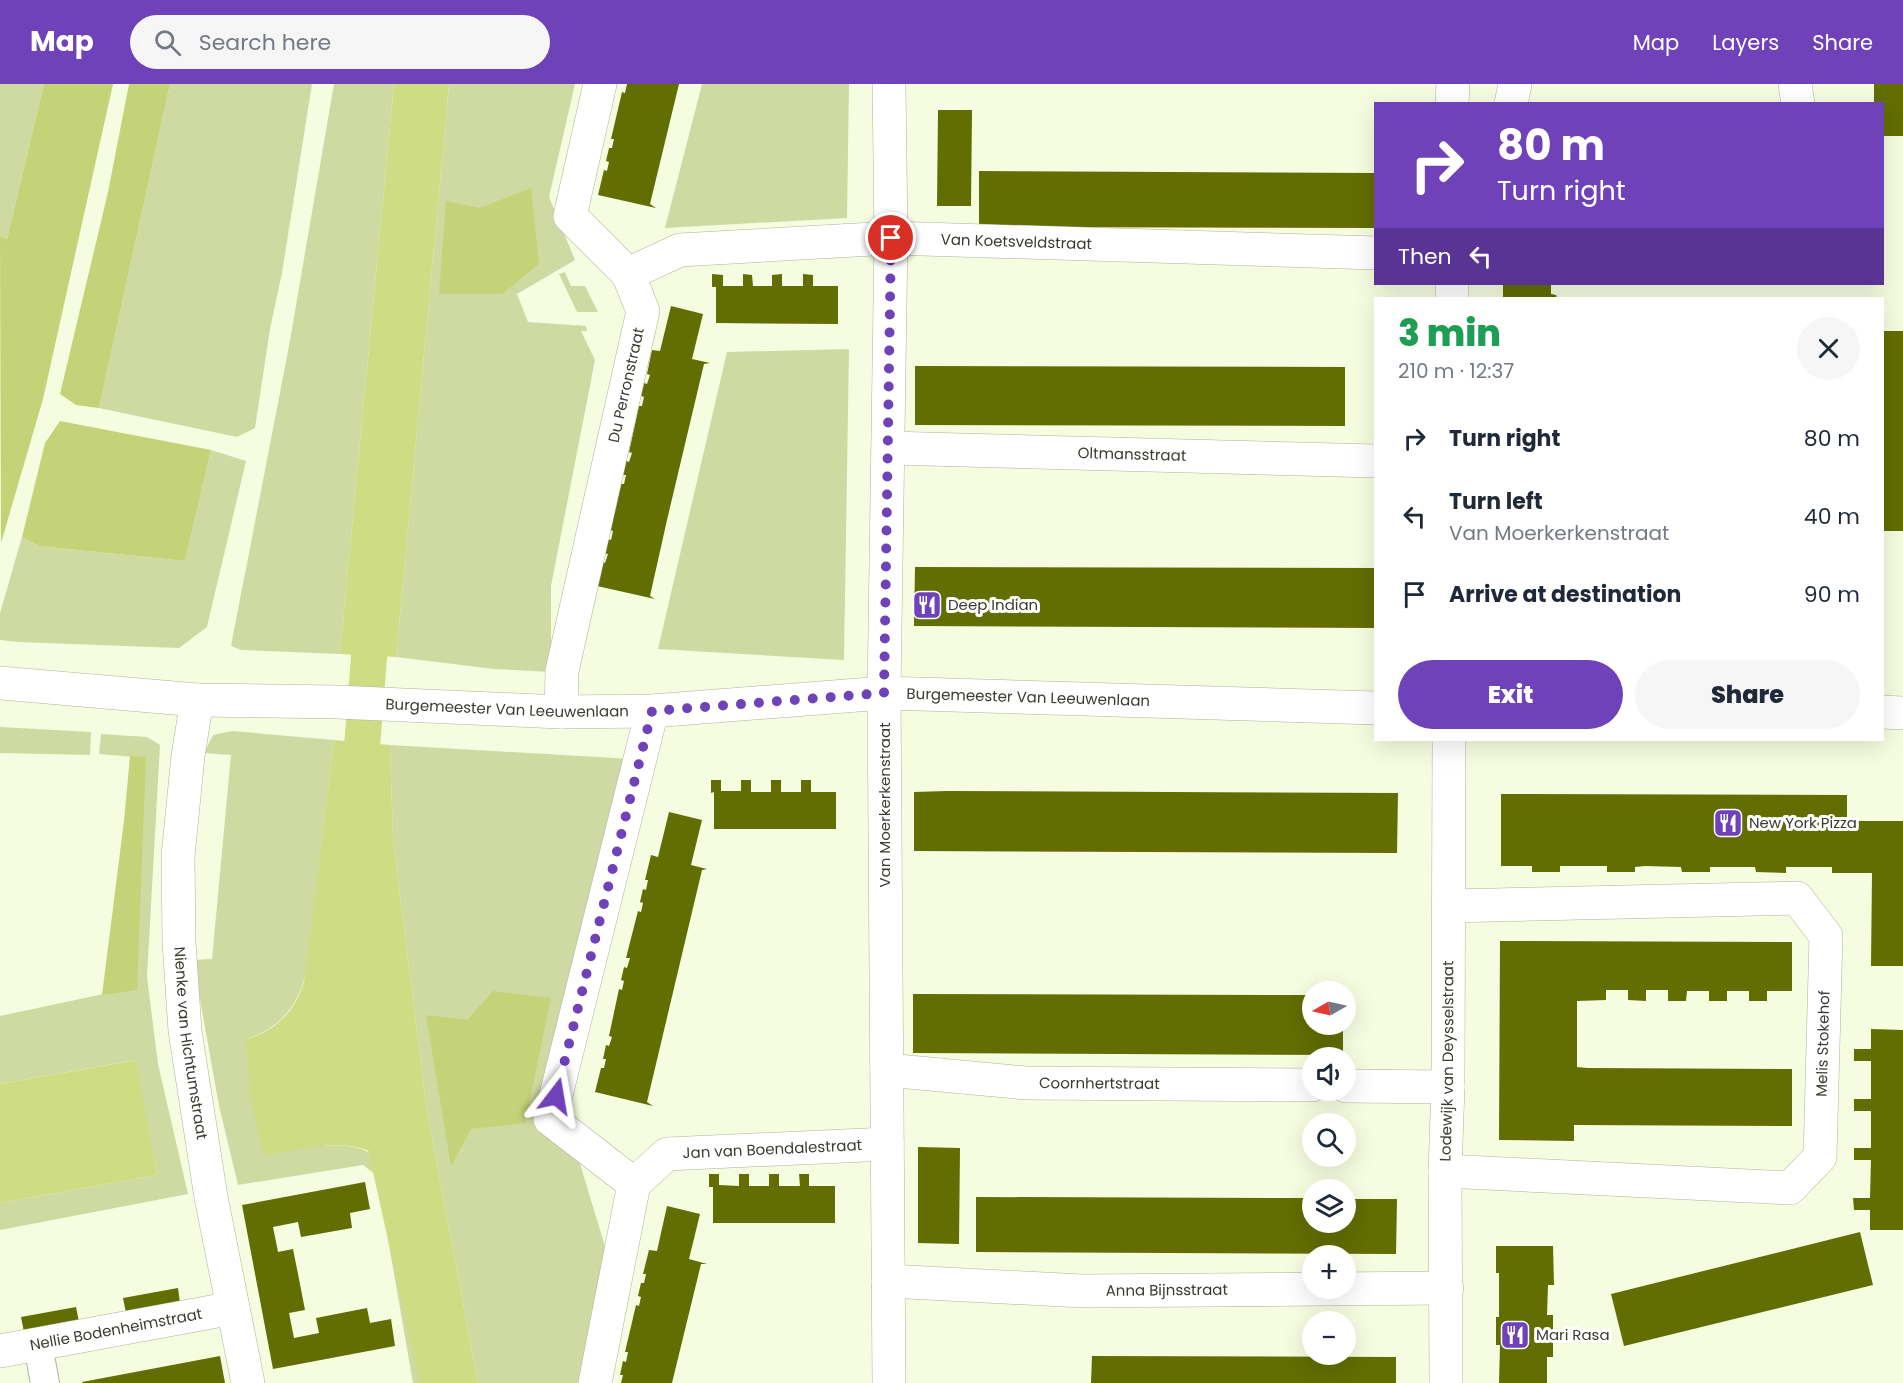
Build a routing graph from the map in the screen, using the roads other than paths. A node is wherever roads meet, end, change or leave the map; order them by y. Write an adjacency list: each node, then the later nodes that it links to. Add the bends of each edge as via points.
1 (600, 84): 11 (street, Du Perronstraat, via 570,216)
2 (889, 84): 9 (street, Van Moerkerkenstraat)
3 (1453, 84): 6 (street)
4 (1515, 84): 7 (street)
5 (1796, 84): 8 (street)
6 (1452, 102)
7 (1511, 102)
8 (1798, 102)
9 (891, 238): 10 (street, Van Koetsveldstraat); 11 (street, Van Koetsveldstraat, via 680,250); 12 (street, Van Moerkerkenstraat)
10 (1374, 253)
11 (628, 274): 19 (street, Du Perronstraat, via 643,311 562,671)
12 (889, 448): 13 (street, Oltmansstraat); 15 (street, Van Moerkerkenstraat)
13 (1374, 460)
14 (0, 683): 16 (street, Burgemeester Van Leeuwenlaan)
15 (884, 693): 17 (street, Burgemeester Van Leeuwenlaan); 18 (street, Burgemeester Van Leeuwenlaan); 24 (street, Van Moerkerkenstraat)
16 (197, 699): 19 (street, Burgemeester Van Leeuwenlaan); 33 (street, Nienke van Hichtumstraat, via 178,856 179,942 185,1031)
17 (1374, 708)
18 (652, 711): 19 (street, Burgemeester Van Leeuwenlaan); 30 (street, via 550,1119)
19 (561, 712)
20 (1884, 712): 21 (street)
21 (1903, 712)
22 (1449, 741): 23 (street, Lodewijk van Deysselstraat)
23 (1449, 906): 27 (street, Lodewijk van Deysselstraat); 29 (street, Melis Stokehof, via 1797,898 1826,936 1820,1157 1790,1188)
24 (887, 1070): 25 (street, Coornhertstraat, via 1026,1083); 28 (street, Van Moerkerkenstraat)
25 (1302, 1085)
26 (1356, 1086): 27 (street)
27 (1448, 1087): 29 (street, Lodewijk van Deysselstraat)
28 (887, 1144): 30 (street, Jan van Boendalestraat, via 667,1154); 31 (street, Van Moerkerkenstraat)
29 (1445, 1171): 32 (street, Lodewijk van Deysselstraat)
30 (634, 1184): 38 (street)
31 (888, 1281): 32 (street, Anna Bijnsstraat, via 1082,1291); 39 (street, Van Moerkerkenstraat)
32 (1447, 1288): 40 (street, Lodewijk van Deysselstraat)
33 (232, 1308): 34 (street, Nellie Bodenheimstraat); 37 (street, Nienke van Hichtumstraat)
34 (38, 1345): 35 (street, Nellie Bodenheimstraat); 36 (street)
35 (0, 1352)
36 (45, 1383)
37 (248, 1383)
38 (595, 1383)
39 (889, 1383)
40 (1446, 1383)

